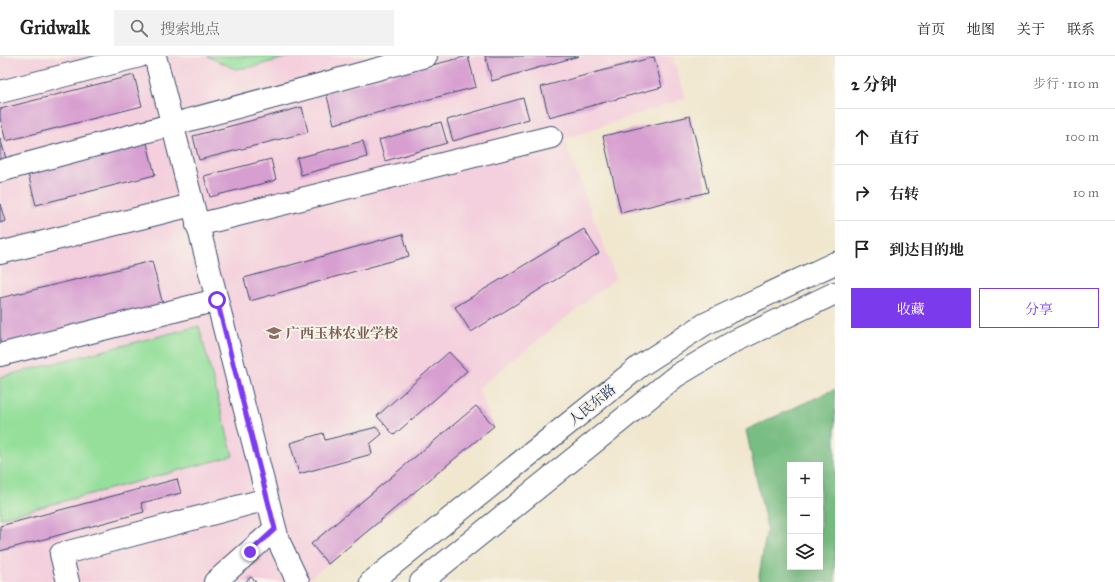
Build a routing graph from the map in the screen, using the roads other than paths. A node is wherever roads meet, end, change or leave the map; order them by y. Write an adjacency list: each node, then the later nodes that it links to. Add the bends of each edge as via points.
1 (140, 56): 4 (main road)
2 (155, 56): 5 (main road)
3 (426, 56): 5 (main road)
4 (0, 92)
5 (172, 125): 7 (main road); 8 (main road)
6 (551, 137): 8 (main road)
7 (0, 171)
8 (195, 215): 9 (main road); 12 (main road)
9 (0, 253)
10 (835, 263): 19 (main road, 人民东路, via 705,324 640,366)
11 (835, 293): 20 (main road, 人民东路, via 735,341 676,376)
12 (217, 300): 13 (main road); 14 (main road)
13 (0, 355)
14 (267, 499): 15 (main road); 16 (main road, via 60,554)
15 (275, 529): 17 (main road); 18 (main road)
16 (68, 582)
17 (215, 582)
18 (298, 582)
19 (372, 582)
20 (421, 582)

